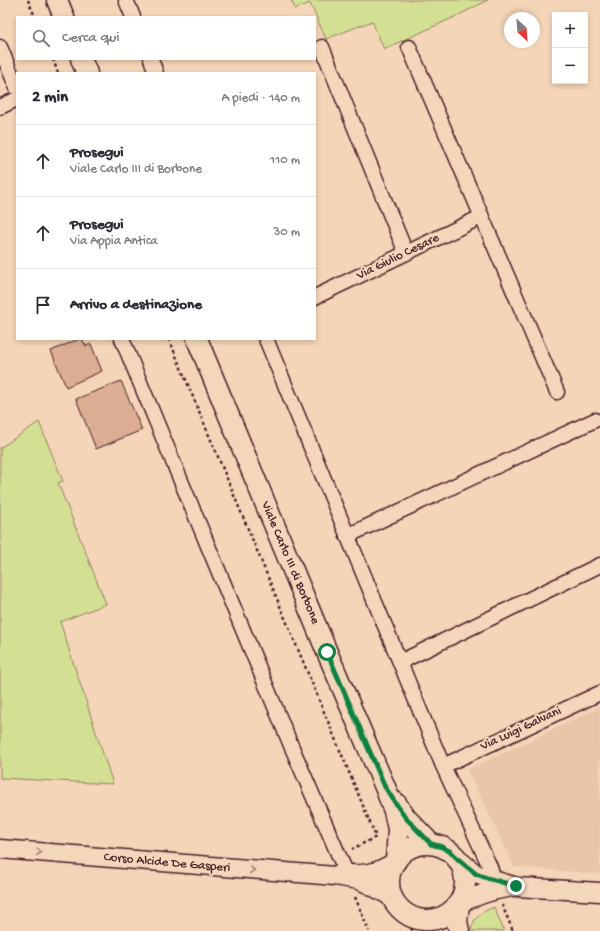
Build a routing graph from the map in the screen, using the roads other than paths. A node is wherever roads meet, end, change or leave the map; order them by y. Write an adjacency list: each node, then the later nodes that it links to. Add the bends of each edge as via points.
1 (57, 0): 3 (main road)
2 (126, 0): 4 (street)
3 (64, 16)
4 (133, 16)
5 (0, 47): 12 (street)
6 (322, 47): 16 (street)
7 (409, 47): 15 (street)
8 (81, 60): 10 (main road)
9 (151, 60): 11 (street)
10 (87, 72)
11 (156, 72)
12 (16, 86)
13 (16, 99): 14 (street)
14 (0, 107)
15 (481, 217): 16 (street, Via Giulio Cesare); 21 (street)
16 (406, 253): 17 (street, Via Giulio Cesare)
17 (316, 297)
18 (122, 340): 33 (street, via 339,855)
19 (197, 340): 28 (main road, Viale Carlo III di Borbone)
20 (266, 340): 23 (street)
21 (557, 392)
22 (595, 420): 23 (street)
23 (347, 536): 25 (street)
24 (600, 565): 25 (street)
25 (400, 662): 27 (street)
26 (600, 693): 27 (street, Via Luigi Galvani)
27 (443, 766): 34 (street, via 490,867)
28 (385, 787): 29 (main road, Viale Carlo III di Borbone, via 406,818); 32 (main road, Viale Carlo III di Borbone, via 398,829)
29 (431, 844): 31 (main road, Viale Carlo III di Borbone, via 451,852); 32 (main road, Viale Carlo III di Borbone, via 409,849)
30 (0, 849): 33 (street, Corso Alcide De Gasperi, one-way to 33)
31 (459, 860): 34 (street); 37 (main road, via 466,882)
32 (396, 861): 33 (street, Corso Alcide De Gasperi, via 384,869); 36 (main road, Viale Carlo III di Borbone, via 389,878)
33 (344, 876): 36 (street, Corso Alcide De Gasperi, via 359,880)
34 (495, 885): 35 (street); 37 (street)
35 (600, 892)
36 (392, 897): 38 (main road, via 399,908)
37 (459, 904): 38 (main road, via 440,918); 39 (main road)
38 (418, 924)
39 (458, 931)

